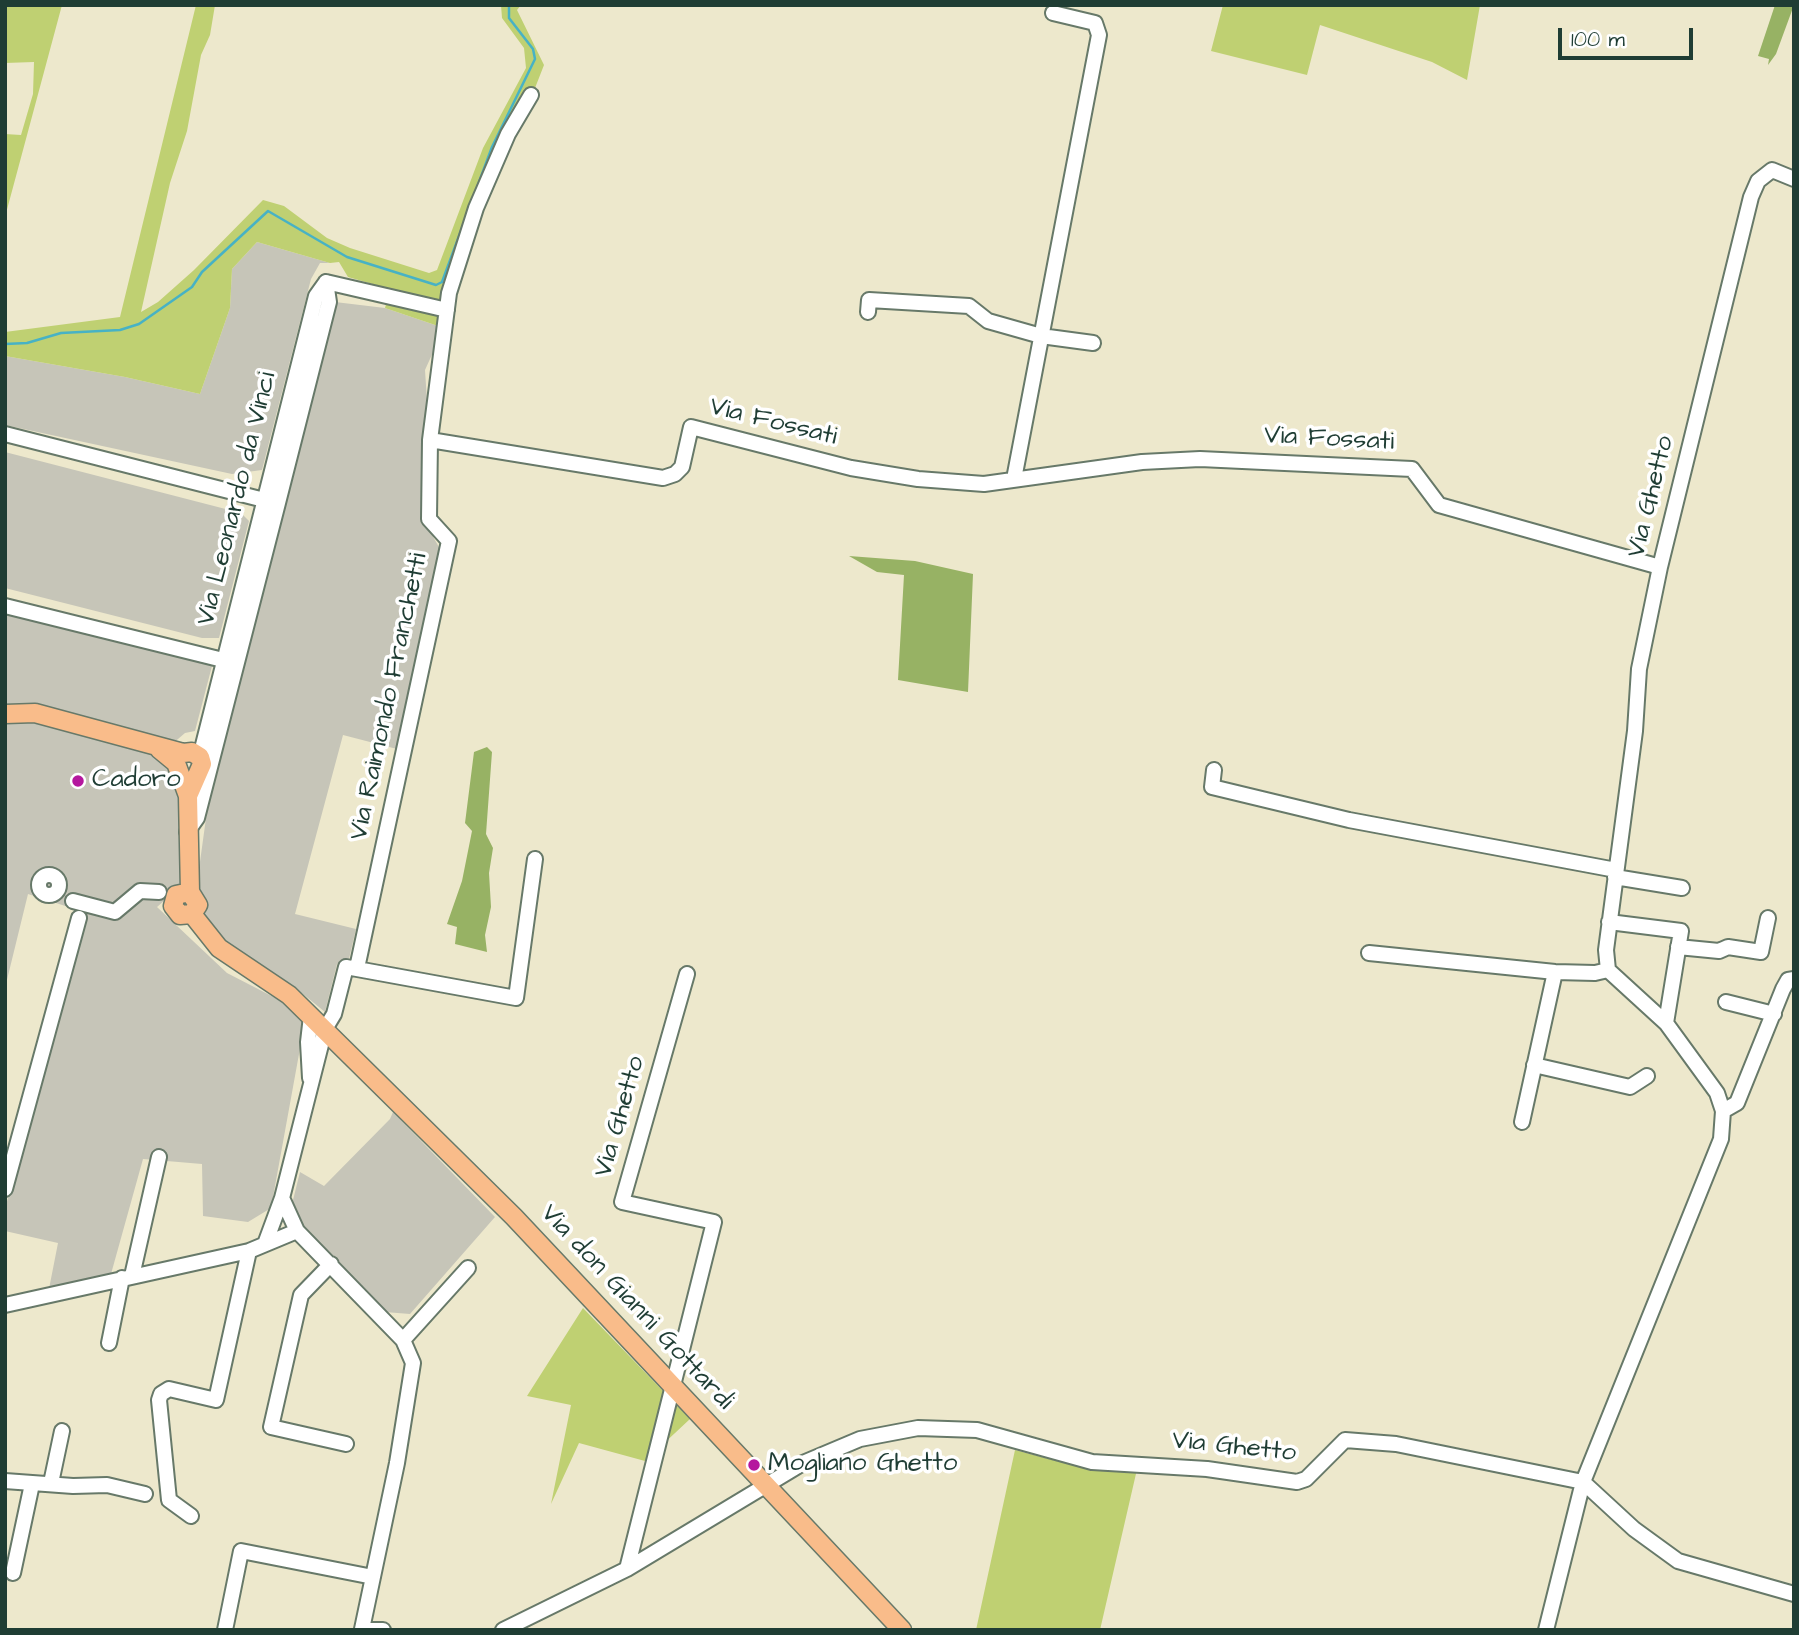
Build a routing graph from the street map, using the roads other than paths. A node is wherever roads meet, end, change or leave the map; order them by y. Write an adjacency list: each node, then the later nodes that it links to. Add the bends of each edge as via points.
1 (1053, 13): 6 (street, via 1095,23 1099,35)
2 (531, 95): 4 (street, via 508,134 476,208)
3 (1794, 179): 12 (street, Via Ghetto, via 1772,170 1758,181 1751,197)
4 (447, 310): 9 (street); 11 (street, Via Leonardo da Vinci, via 326,282 316,296)
5 (868, 312): 6 (street, via 869,300 969,306 988,321)
6 (1041, 336): 7 (street); 10 (street)
7 (1093, 344)
8 (5, 434): 11 (street)
9 (430, 440): 10 (street, Via Fossati, via 663,478 682,467 691,427 851,468 918,479 984,484); 31 (street, Via Raimondo Franchetti, via 429,519 449,541)
10 (1014, 479): 12 (street, Via Fossati, via 1200,459 1412,469 1439,505)
11 (271, 502): 14 (street, Via Leonardo da Vinci)
12 (1660, 567): 20 (street, Via Ghetto, via 1639,669)
13 (5, 606): 14 (street)
14 (229, 662): 16 (street, Via Leonardo da Vinci); 18 (street, via 198,818)
15 (5, 714): 16 (main road, via 34,713 154,745)
16 (188, 762): 18 (main road)
17 (1214, 770): 20 (street, via 1212,787 1349,820)
18 (187, 832): 23 (main road)
19 (535, 859): 31 (street, via 516,998)
20 (1616, 873): 21 (street); 28 (street, Via Ghetto)
21 (1682, 888)
22 (159, 892): 23 (street); 24 (street, via 140,891 115,912); 25 (street)
23 (184, 893): 25 (main road, via 198,905)
24 (73, 901): 24 (street, via 59,881 50,875 41,879 41,891)
25 (184, 913): 38 (main road, Via don Gianni Gottardi, via 219,948 289,995)
26 (79, 918): 47 (street)
27 (1768, 918): 29 (street, via 1761,952)
28 (1609, 922): 29 (street, via 1681,932); 32 (street, Via Ghetto)
29 (1678, 947): 39 (street)
30 (1368, 953): 33 (street)
31 (357, 968): 40 (street, Via Raimondo Franchetti, via 346,967 334,1014)
32 (1608, 970): 33 (street); 39 (street)
33 (1555, 972): 41 (street)
34 (687, 974): 58 (street, Via Ghetto, via 622,1202 714,1223)
35 (1794, 979): 37 (street, via 1788,980)
36 (1726, 1002): 37 (street)
37 (1774, 1014): 44 (street, via 1737,1103)
38 (311, 1016): 40 (main road, Via don Gianni Gottardi); 43 (street)
39 (1666, 1023): 44 (street, via 1717,1093)
40 (325, 1029): 43 (street); 58 (main road, Via don Gianni Gottardi, via 514,1217)
41 (1534, 1065): 42 (street, via 1630,1087); 45 (street)
42 (1647, 1076)
43 (311, 1090): 48 (street)
44 (1723, 1111): 62 (street, via 1721,1139)
45 (1522, 1122)
46 (159, 1157): 54 (street)
47 (5, 1189)
48 (282, 1198): 49 (street); 50 (street)
49 (297, 1231): 50 (street); 52 (street)
50 (265, 1244): 51 (street)
51 (249, 1251): 54 (street); 67 (street, via 216,1400 169,1390 160,1396 169,1500)
52 (331, 1264): 56 (street); 60 (street, via 301,1295 271,1427)
53 (468, 1268): 56 (street)
54 (127, 1277): 55 (street); 57 (street)
55 (5, 1305)
56 (403, 1340): 70 (street, via 413,1363)
57 (109, 1343)
58 (673, 1386): 65 (main road, Via don Gianni Gottardi); 68 (street, Via Ghetto)
59 (62, 1431): 63 (street)
60 (346, 1444)
61 (5, 1481): 64 (street)
62 (1583, 1482): 65 (street, Via Ghetto, via 1359,1439 1345,1440 1306,1479 1297,1482 1207,1469 1093,1462 977,1430 918,1428 860,1439); 71 (street, via 1634,1529 1678,1561); 77 (street)
63 (51, 1483): 64 (street); 66 (street, via 107,1485)
64 (32, 1484): 69 (street)
65 (767, 1484): 68 (street, Via Ghetto); 76 (main road, Via don Gianni Gottardi)
66 (145, 1494)
67 (191, 1516)
68 (627, 1569): 75 (street, Via Ghetto)
69 (13, 1573)
70 (373, 1577): 72 (street); 73 (street, via 241,1551)
71 (1794, 1594)
72 (362, 1629): 74 (street)
73 (225, 1630)
74 (383, 1630)
75 (503, 1630)
76 (902, 1630)
77 (1546, 1630)

